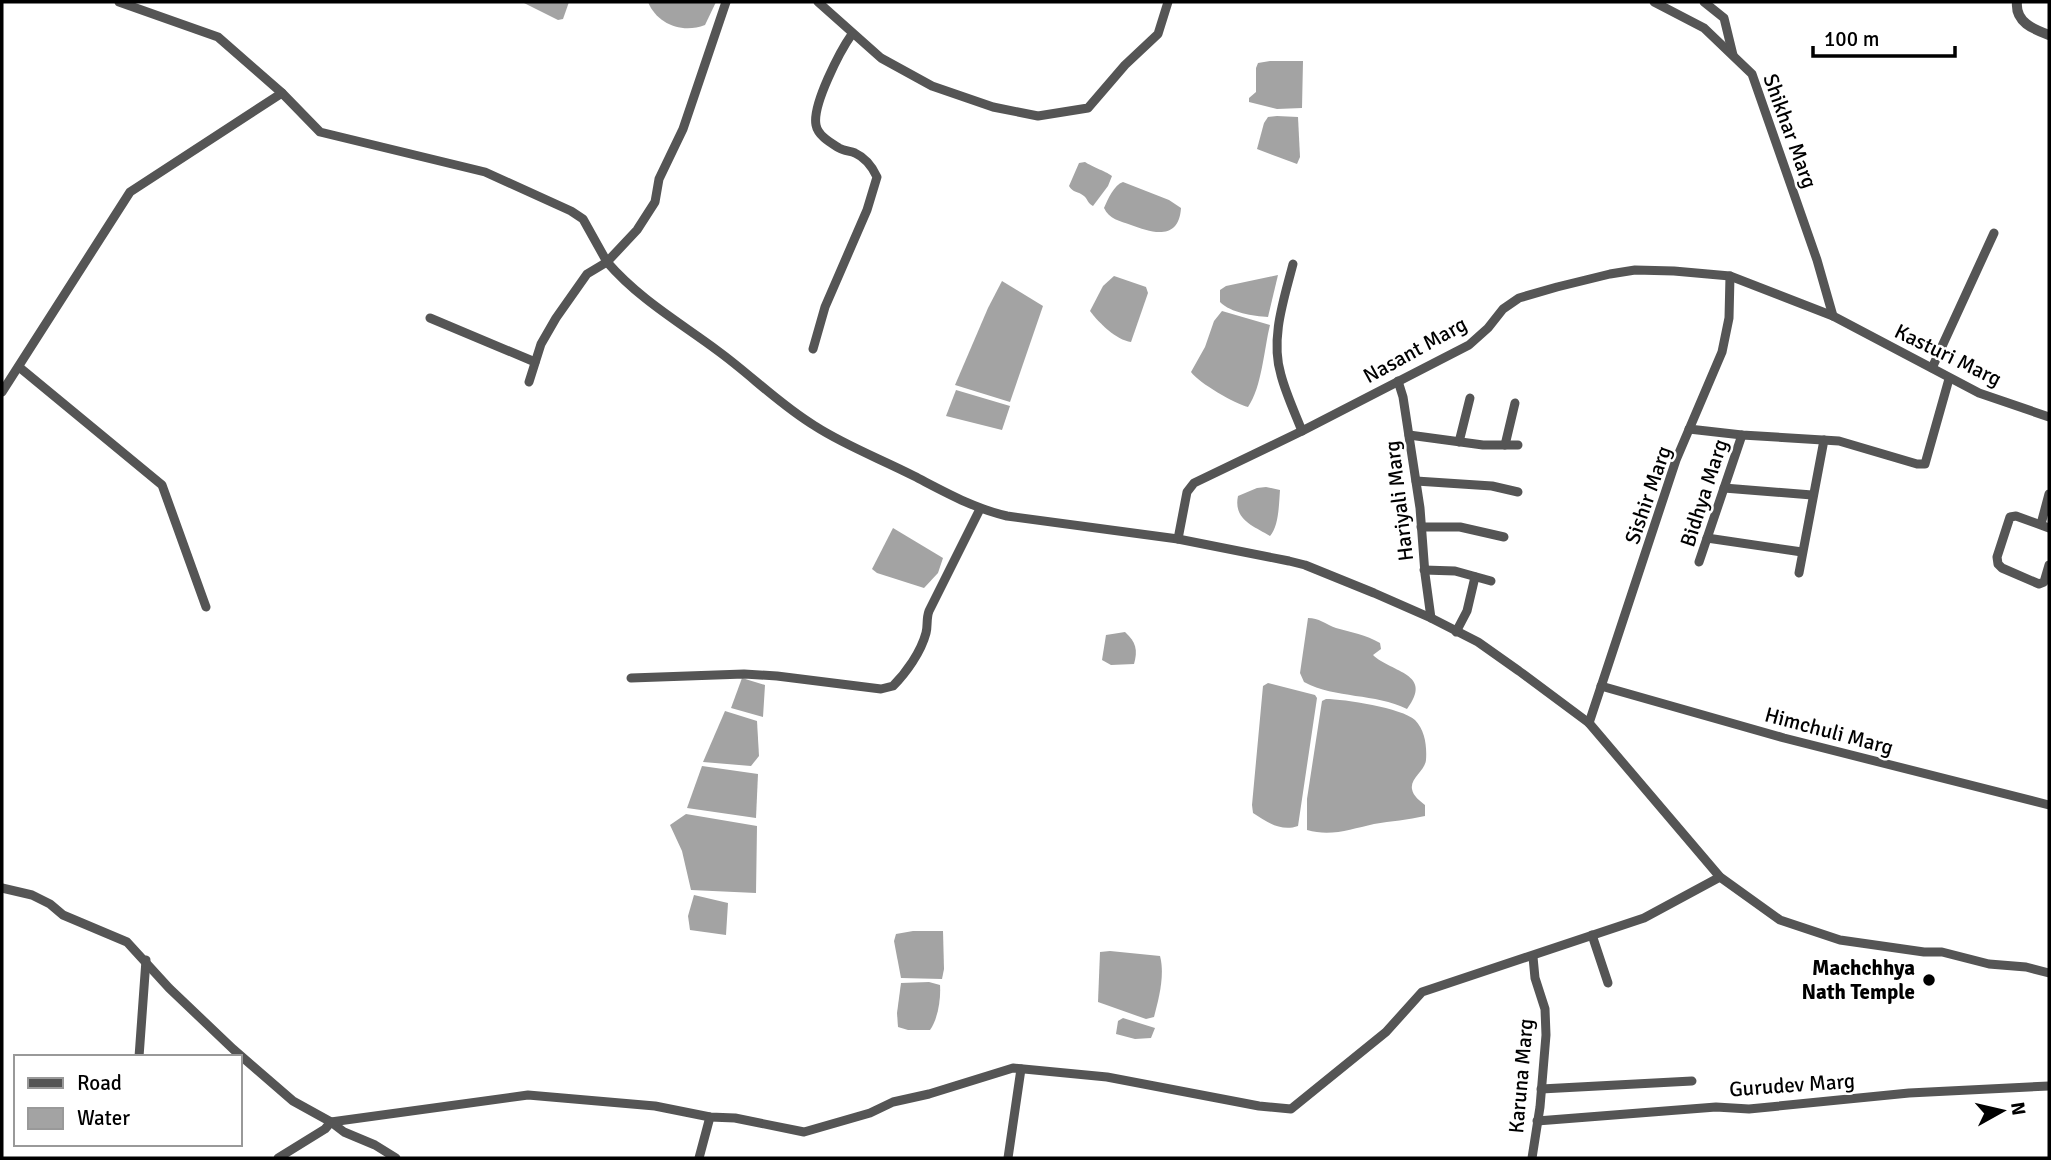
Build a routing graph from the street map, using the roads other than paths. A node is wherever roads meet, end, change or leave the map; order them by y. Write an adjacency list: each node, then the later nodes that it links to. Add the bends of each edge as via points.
1 (119, 2): 11 (street, via 218,37)
2 (726, 2): 13 (street, via 683,128 659,179 655,202)
3 (818, 2): 8 (street)
4 (1168, 2): 8 (street, via 1158,34 1088,108 1038,116 993,107 932,86 881,58)
5 (1654, 2): 10 (street, Shikhar Marg, via 1704,28)
6 (1704, 2): 10 (street, via 1724,18)
7 (2017, 2): 9 (street, via 2026,25)
8 (852, 34): 18 (street, via 840,51 816,110 816,126 842,150 870,163 877,177)
9 (2049, 35)
10 (1733, 55): 16 (street, Shikhar Marg, via 1752,74)
11 (282, 93): 13 (street, via 320,132 485,172 571,211 583,219); 20 (street, via 130,192)
12 (1994, 233): 21 (street)
13 (607, 262): 19 (street, via 587,274 556,318); 42 (street, via 655,308 813,425)
14 (1293, 264): 30 (street, via 1277,348 1280,374)
15 (1730, 276): 16 (street, Nasant Marg); 23 (street, Nasant Marg, via 1635,270 1519,298 1469,345); 29 (street, Sishir Marg, via 1722,352)
16 (1833, 316): 21 (street, Kasturi Marg)
17 (430, 318): 19 (street)
18 (813, 349)
19 (535, 362): 24 (street)
20 (19, 367): 25 (street); 55 (street, via 162,485)
21 (1932, 368): 22 (street, Kasturi Marg)
22 (1949, 379): 28 (street, Kasturi Marg); 33 (street, via 1926,464)
23 (1398, 381): 30 (street, Nasant Marg); 31 (street, Hariyali Marg)
24 (529, 382)
25 (2, 393)
26 (1470, 398): 34 (street)
27 (1515, 402): 35 (street)
28 (2049, 417)
29 (1689, 429): 32 (street); 59 (street, Sishir Marg)
30 (1303, 431): 47 (street, Nasant Marg, via 1194,483 1187,492)
31 (1409, 435): 34 (street); 37 (street, Hariyali Marg)
32 (1742, 435): 33 (street); 38 (street, Bidhya Marg)
33 (1824, 440): 41 (street)
34 (1459, 442): 35 (street)
35 (1505, 445): 36 (street)
36 (1518, 445)
37 (1416, 481): 39 (street); 44 (street, Hariyali Marg)
38 (1724, 488): 41 (street); 46 (street, Bidhya Marg)
39 (1518, 492)
40 (2049, 494): 43 (street)
41 (1812, 495): 48 (street)
42 (980, 509): 47 (street); 58 (street, via 929,611 919,650 893,687 744,674)
43 (2045, 526): 50 (street, via 2010,517 1997,557 2002,568 2039,584)
44 (1421, 527): 45 (street, via 1460,527); 51 (street, Hariyali Marg)
45 (1504, 537)
46 (1707, 538): 48 (street); 49 (street, Bidhya Marg)
47 (1178, 539): 56 (street, via 1305,565)
48 (1802, 552): 52 (street)
49 (1699, 562)
50 (2049, 565)
51 (1424, 570): 53 (street); 56 (street, Hariyali Marg)
52 (1799, 573)
53 (1475, 577): 54 (street); 57 (street, via 1467,611)
54 (1491, 581)
55 (206, 607)
56 (1431, 618): 57 (street)
57 (1456, 632): 60 (street, via 1509,663)
58 (631, 678)
59 (1601, 686): 60 (street, Sishir Marg); 61 (street, Himchuli Marg)
60 (1589, 723): 62 (street)
61 (2049, 805)
62 (1720, 877): 64 (street, via 1644,918); 67 (street, via 1780,920 1840,940 1941,952)
63 (2, 887): 66 (street, via 32,895 63,915 127,942)
64 (1592, 935): 65 (street); 68 (street)
65 (1533, 957): 72 (street, via 1422,992 1386,1032 1291,1109 1107,1077); 75 (street, Karuna Marg, via 1545,1009)
66 (146, 960): 69 (street); 70 (street)
67 (2049, 973)
68 (1608, 983)
69 (139, 1055)
70 (240, 1055)
71 (242, 1057): 78 (street, via 293,1101)
72 (1021, 1069): 76 (street, via 893,1102 804,1132); 82 (street)
73 (1692, 1081): 75 (street)
74 (2049, 1086): 77 (street, Gurudev Marg)
75 (1541, 1089): 77 (street, Karuna Marg)
76 (710, 1117): 78 (street, via 655,1106 528,1095); 81 (street)
77 (1537, 1121): 83 (street, Karuna Marg)
78 (331, 1122): 79 (street); 80 (street)
79 (278, 1158)
80 (394, 1158)
81 (698, 1158)
82 (1008, 1158)
83 (1532, 1158)

